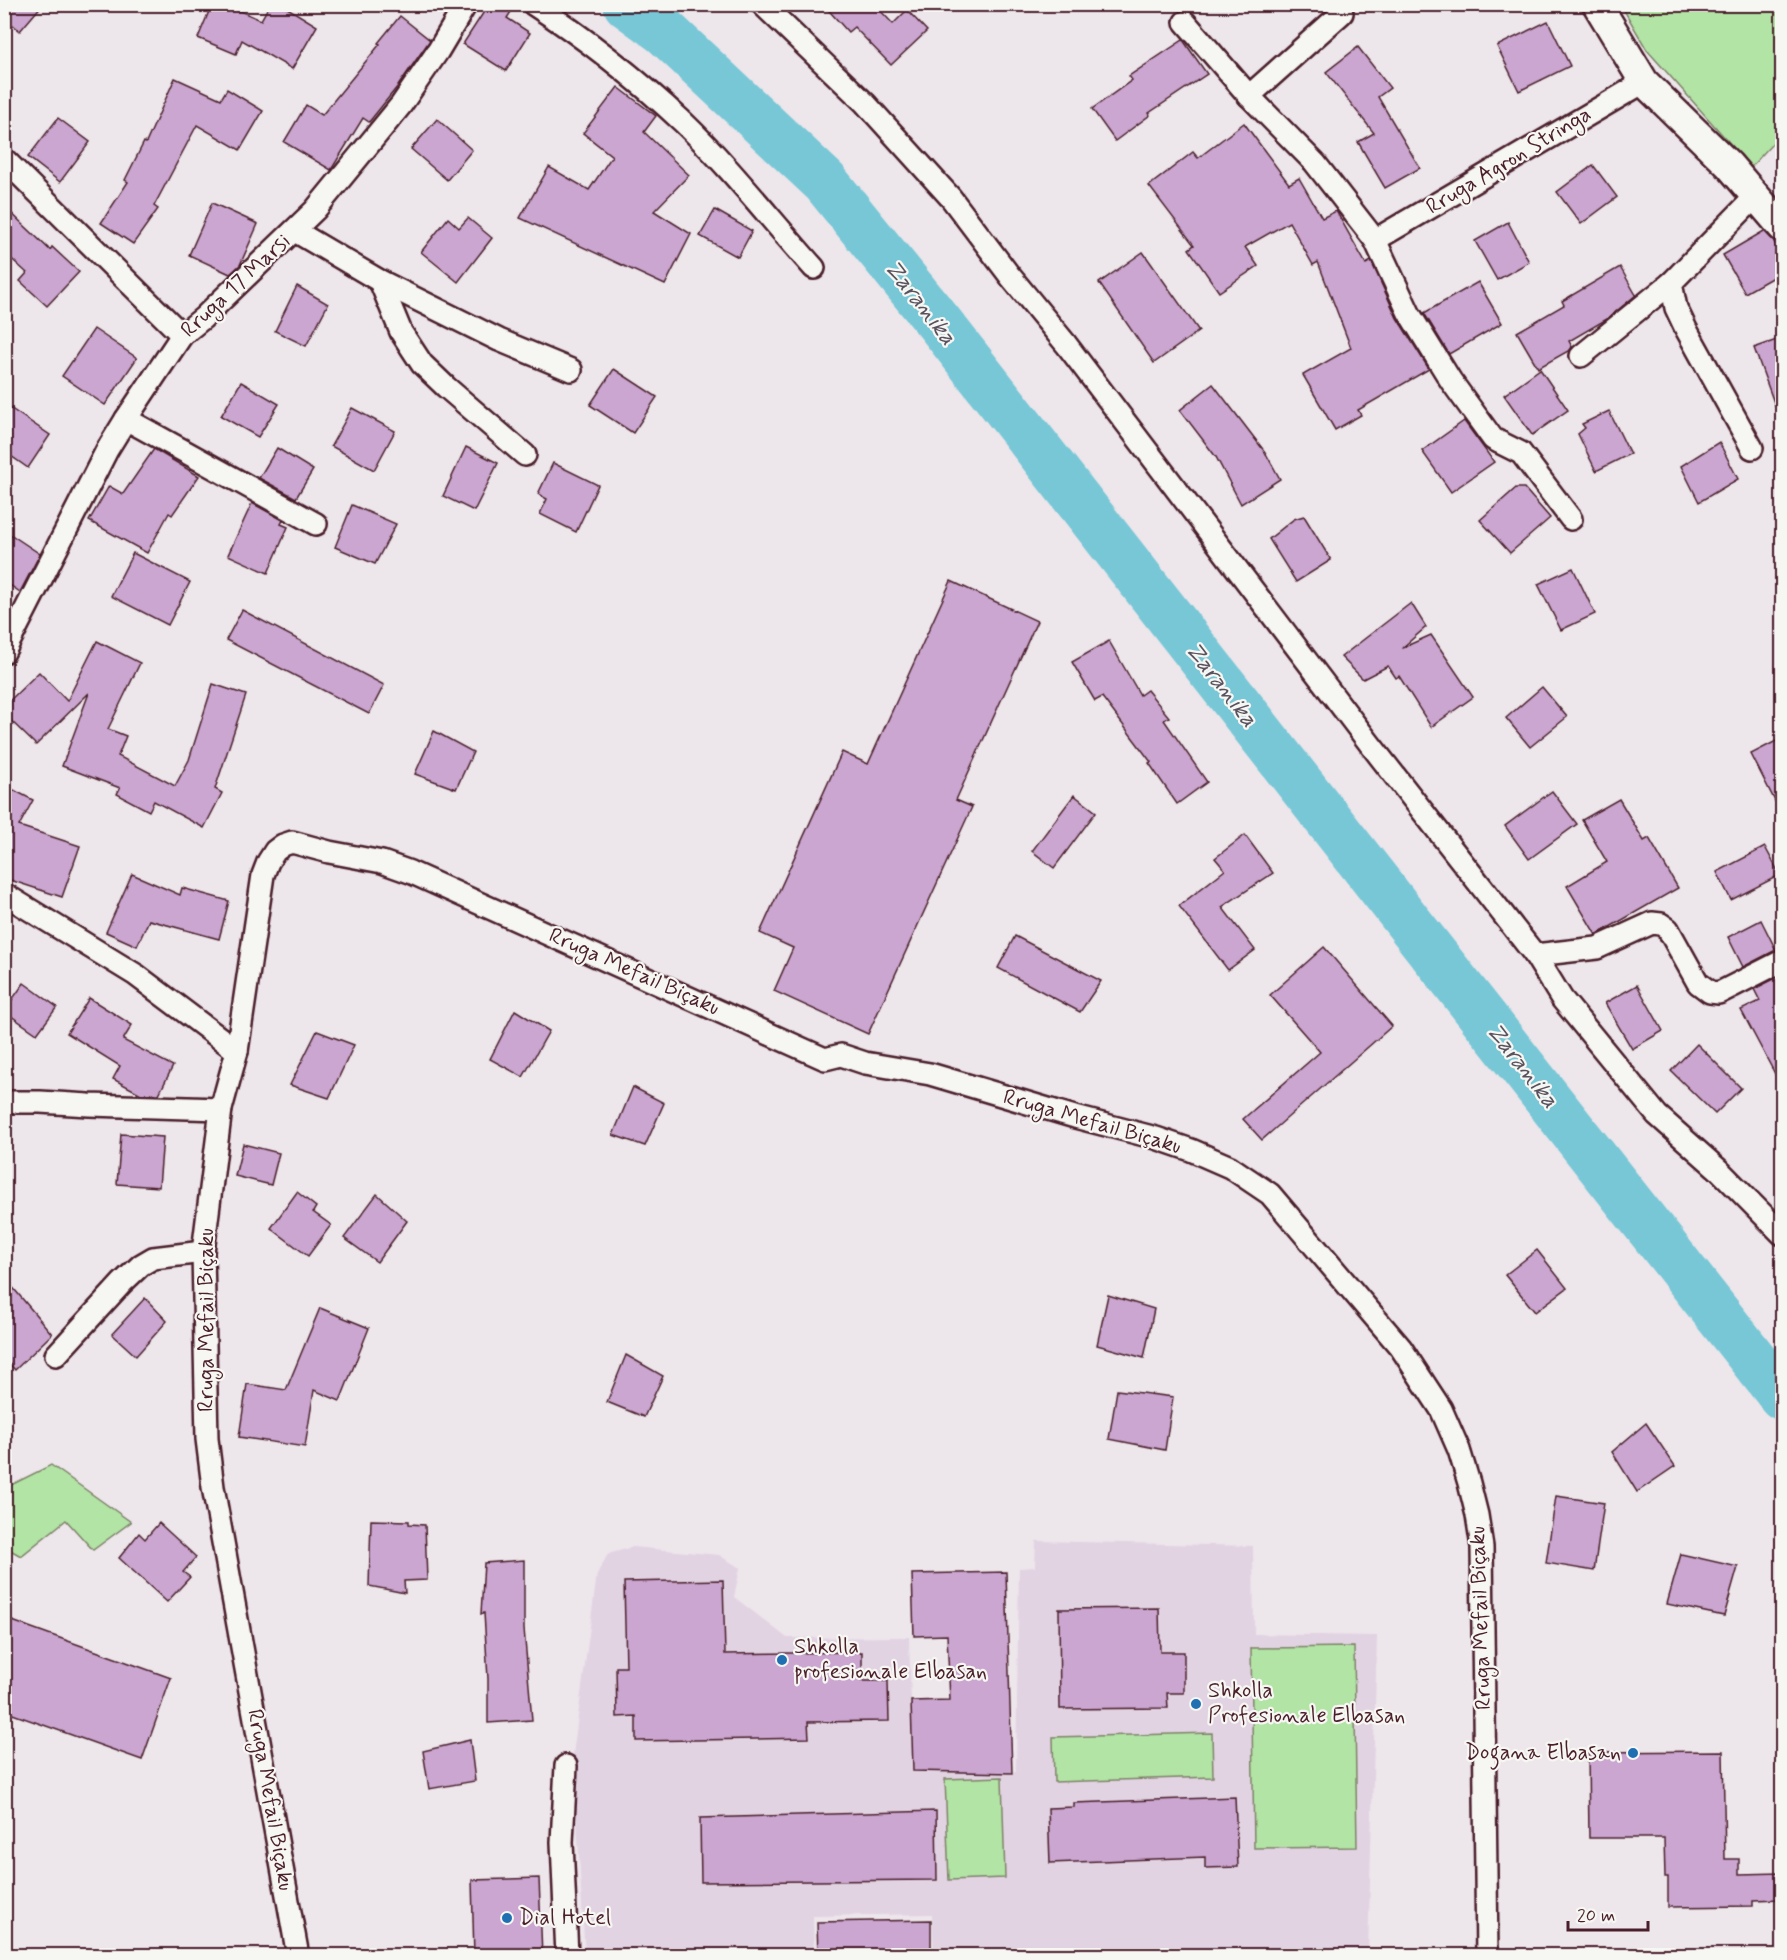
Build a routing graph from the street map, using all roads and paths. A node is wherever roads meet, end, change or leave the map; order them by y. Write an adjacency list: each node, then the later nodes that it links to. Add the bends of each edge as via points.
1 (466, 4): 12 (street, Rruga 17 Marsi, via 401,105)
2 (533, 4): 14 (street, via 621,67 684,123)
3 (762, 4): 27 (street, via 865,103 951,198)
4 (1598, 4): 7 (main road)
5 (1342, 13): 8 (street)
6 (1185, 22): 8 (street)
7 (1644, 82): 10 (main road); 13 (street, Rruga Agron Stringa)
8 (1249, 96): 13 (street, via 1315,163)
9 (4, 159): 17 (street)
10 (1756, 196): 11 (main road); 16 (street)
11 (1782, 227)
12 (295, 231): 15 (street); 17 (street, Rruga 17 Marsi)
13 (1375, 240): 23 (street, via 1409,313 1451,381 1493,439 1521,453)
14 (814, 268)
15 (380, 282): 19 (street); 22 (street, via 401,332 422,364)
16 (1671, 283): 18 (street); 21 (street, via 1686,329)
17 (182, 335): 20 (street, Rruga 17 Marsi)
18 (1581, 356)
19 (571, 370)
20 (126, 419): 24 (street); 25 (street, Rruga 17 Marsi)
21 (1752, 448)
22 (525, 455)
23 (1571, 519)
24 (316, 524)
25 (4, 652)
26 (4, 894): 29 (street, via 136,975)
27 (1534, 955): 28 (street, via 1597,948 1652,923 1668,929 1698,983 1710,992 1719,993); 32 (street, via 1562,999 1657,1114)
28 (1782, 961)
29 (237, 1051): 31 (street, Rruga Mefail Biçaku); 38 (street, Rruga Mefail Biçaku, via 263,875 275,850 292,842 410,872 825,1059 841,1055 930,1074 1156,1138 1230,1167 1270,1194 1401,1348 1441,1409 1469,1483 1482,1547)
30 (4, 1102): 31 (street)
31 (222, 1109): 33 (street, Rruga Mefail Biçaku)
32 (1782, 1234)
33 (203, 1252): 34 (street, via 153,1258 141,1265); 36 (street, Rruga Mefail Biçaku, via 207,1439 213,1487)
34 (56, 1354)
35 (566, 1766): 37 (street, via 562,1842)
36 (298, 1956)
37 (567, 1956)
38 (1487, 1956)

